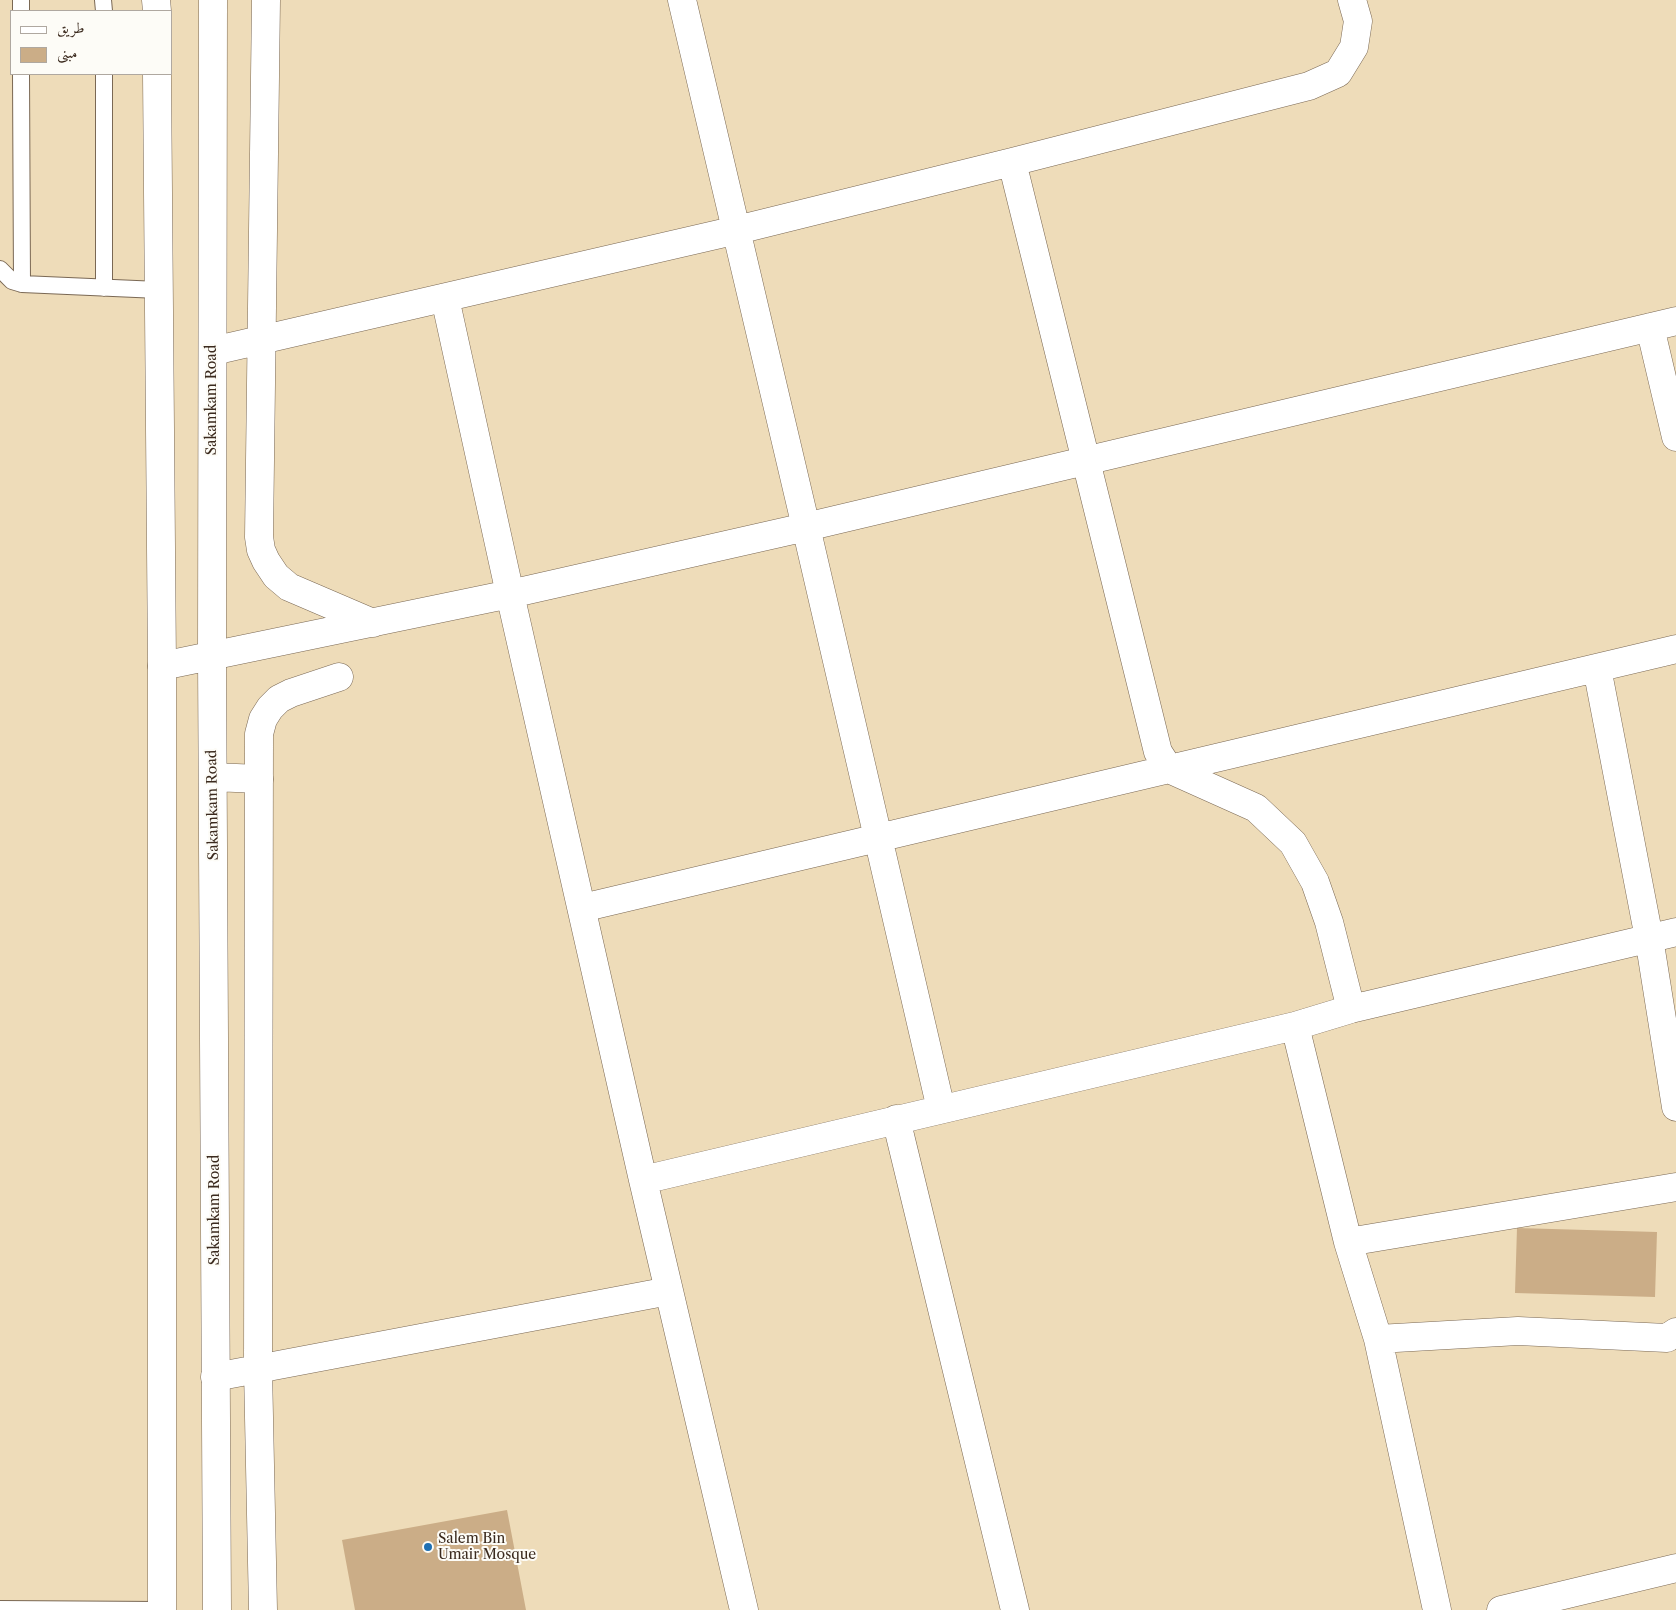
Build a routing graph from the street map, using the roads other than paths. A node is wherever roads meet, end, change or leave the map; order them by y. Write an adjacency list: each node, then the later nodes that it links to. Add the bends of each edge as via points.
1 (213, 0): 17 (street, Sakamkam Road)
2 (266, 0): 16 (street)
3 (682, 0): 9 (street)
4 (1352, 0): 8 (street, via 1358,21 1354,47 1338,73 1309,86)
5 (21, 75): 11 (lane)
6 (104, 75): 12 (lane)
7 (157, 75): 13 (street)
8 (1012, 162): 9 (street); 19 (street)
9 (737, 230): 14 (street); 20 (street)
10 (0, 269): 11 (lane, via 12,281)
11 (22, 284): 12 (lane)
12 (104, 288): 13 (lane)
13 (159, 290): 25 (street)
14 (445, 298): 16 (street); 21 (street)
15 (1663, 324): 18 (street); 19 (street)
16 (261, 340): 17 (street); 22 (street, via 261,550 276,576 289,587)
17 (212, 351): 24 (street, Sakamkam Road)
18 (1676, 437)
19 (1087, 462): 20 (street); 28 (street, via 1158,752)
20 (806, 527): 21 (street); 31 (street)
21 (510, 594): 22 (street); 32 (street)
22 (373, 623): 24 (street)
23 (1676, 649): 26 (street)
24 (212, 656): 25 (street); 29 (street, Sakamkam Road)
25 (162, 666): 51 (street)
26 (1597, 668): 28 (street); 34 (street)
27 (339, 678): 30 (street, via 291,693 270,708 259,734)
28 (1169, 769): 31 (street); 35 (street, via 1256,808 1293,843 1315,882 1330,922)
29 (213, 777): 30 (street); 47 (street, Sakamkam Road)
30 (259, 779): 46 (street)
31 (878, 838): 32 (street); 38 (street)
32 (582, 908): 40 (street)
33 (1676, 932): 34 (street)
34 (1649, 938): 35 (street); 37 (street)
35 (1352, 1010): 36 (street)
36 (1295, 1026): 38 (street); 42 (street)
37 (1676, 1107)
38 (941, 1109): 39 (street)
39 (896, 1119): 40 (street); 55 (street)
40 (643, 1180): 43 (street)
41 (1676, 1187): 42 (street)
42 (1348, 1242): 45 (street)
43 (669, 1291): 46 (street); 54 (street)
44 (1676, 1332): 45 (street, via 1667,1338 1518,1330)
45 (1378, 1339): 56 (street)
46 (258, 1369): 47 (street); 53 (street)
47 (215, 1377): 52 (street, Sakamkam Road)
48 (1676, 1568): 49 (street)
49 (1537, 1606): 57 (street)
50 (0, 1610): 51 (lane)
51 (161, 1610)
52 (217, 1610)
53 (263, 1610)
54 (744, 1610)
55 (1015, 1610)
56 (1437, 1610)
57 (1500, 1610)

